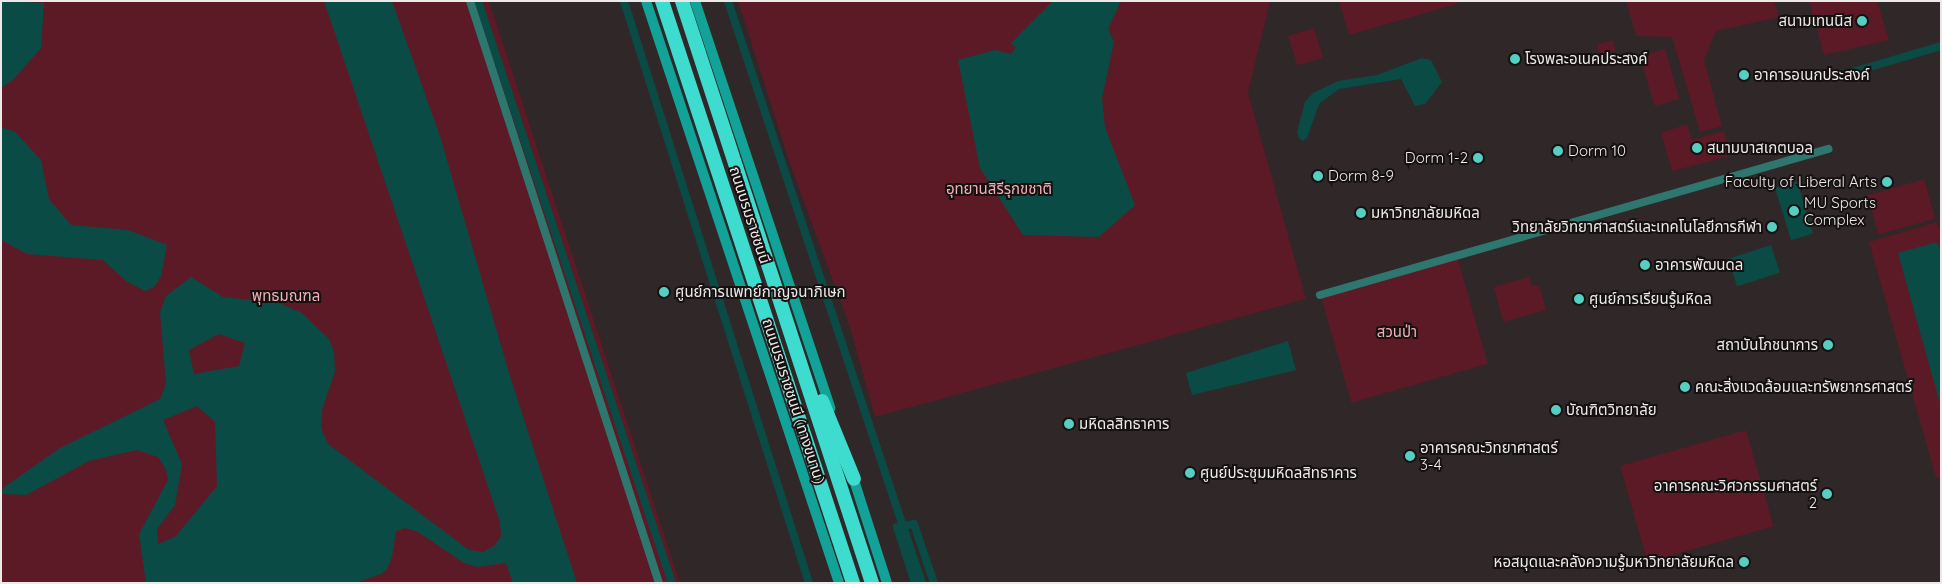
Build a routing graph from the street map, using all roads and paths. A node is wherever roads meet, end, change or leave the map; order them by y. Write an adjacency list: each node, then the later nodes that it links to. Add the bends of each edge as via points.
1 (470, 1): 11 (street)
2 (646, 1): 12 (main road, ถนนบรมราชชนนี (ทางขนาน))
3 (662, 1): 9 (highway, ถนนบรมราชชนนี)
4 (682, 1): 8 (highway, ถนนบรมราชชนนี)
5 (695, 1): 10 (main road)
6 (1828, 149): 7 (street)
7 (1320, 295)
8 (780, 301): 10 (highway); 15 (highway, ถนนบรมราชชนนี)
9 (817, 473): 13 (highway); 14 (highway, ถนนบรมราชชนนี)
10 (854, 479): 16 (main road)
11 (659, 583)
12 (839, 583)
13 (843, 583)
14 (853, 583)
15 (872, 583)
16 (887, 583)

